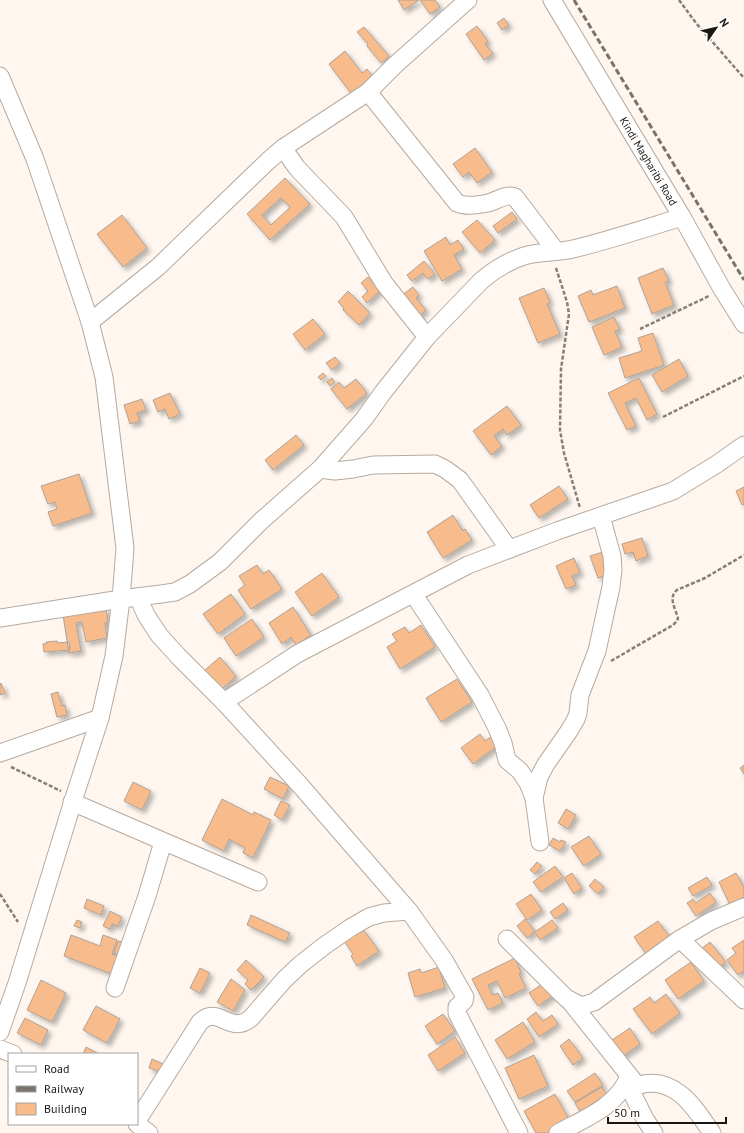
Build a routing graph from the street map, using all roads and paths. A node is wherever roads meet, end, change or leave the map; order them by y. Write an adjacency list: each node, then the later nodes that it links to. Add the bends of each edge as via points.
1 (468, 0): 8 (street)
2 (552, 0): 10 (street, Kindi Magharibi Road)
3 (679, 0): 5 (path)
4 (744, 71): 5 (path)
5 (740, 74): 7 (path)
6 (0, 76): 13 (street, via 35,159)
7 (744, 78)
8 (368, 92): 9 (street); 11 (street, via 457,203 488,203 509,196 515,197)
9 (283, 148): 13 (street, via 158,267); 16 (street, via 297,168 344,217 384,283)
10 (682, 217): 11 (street, via 623,236 571,250); 12 (street, Kindi Magharibi Road)
11 (553, 252): 16 (street, via 525,256 492,272); 22 (path, via 569,314 561,369 560,430)
12 (722, 289): 14 (street, Kindi Magharibi Road); 15 (path)
13 (90, 322): 27 (street, via 104,377 125,548)
14 (744, 324)
15 (640, 329)
16 (427, 337): 20 (street, via 364,419)
17 (744, 376): 18 (path)
18 (663, 417)
19 (744, 445): 21 (street, via 673,491)
20 (320, 469): 23 (street, via 335,471 373,465 435,464 460,480); 26 (street, via 261,521 220,562 196,580 175,592)
21 (600, 516): 22 (street); 29 (street, via 612,556 612,587 597,651)
22 (584, 522): 23 (street)
23 (509, 549): 25 (street, via 468,565)
24 (744, 555): 29 (path, via 705,578 677,590 672,596 678,618 673,625)
25 (414, 595): 30 (street, via 297,654); 33 (street, via 480,695 500,736 507,760 524,777)
26 (138, 597): 27 (street); 30 (street, via 159,635)
27 (121, 599): 28 (street); 31 (street, via 114,656)
28 (0, 618)
29 (587, 675): 33 (street, via 576,719 542,771)
30 (224, 702): 40 (street, via 299,784)
31 (100, 718): 32 (street); 34 (street)
32 (4, 759): 34 (path)
33 (534, 798): 36 (street)
34 (73, 800): 35 (street); 43 (street)
35 (163, 842): 37 (street); 44 (street)
36 (540, 842)
37 (258, 882)
38 (0, 894): 43 (path)
39 (744, 907): 42 (street, via 711,921)
40 (408, 911): 49 (street, via 369,917 334,939 284,980 245,1023 238,1025 215,1016 206,1017 200,1022); 52 (street, via 444,960 464,993 464,1001 457,1007 457,1013)
41 (507, 939): 45 (street)
42 (680, 939): 45 (street, via 594,1002 581,1006); 46 (street)
43 (29, 940): 47 (street)
44 (115, 988)
45 (568, 1000): 48 (street)
46 (744, 1000)
47 (0, 1032)
48 (628, 1079): 53 (street, via 612,1100 601,1109); 54 (street, via 644,1119); 55 (street, via 639,1085 650,1082 672,1088 692,1104)
49 (138, 1119)
50 (138, 1125): 51 (street)
51 (149, 1133)
52 (519, 1133)
53 (558, 1133)
54 (654, 1133)
55 (712, 1133)

